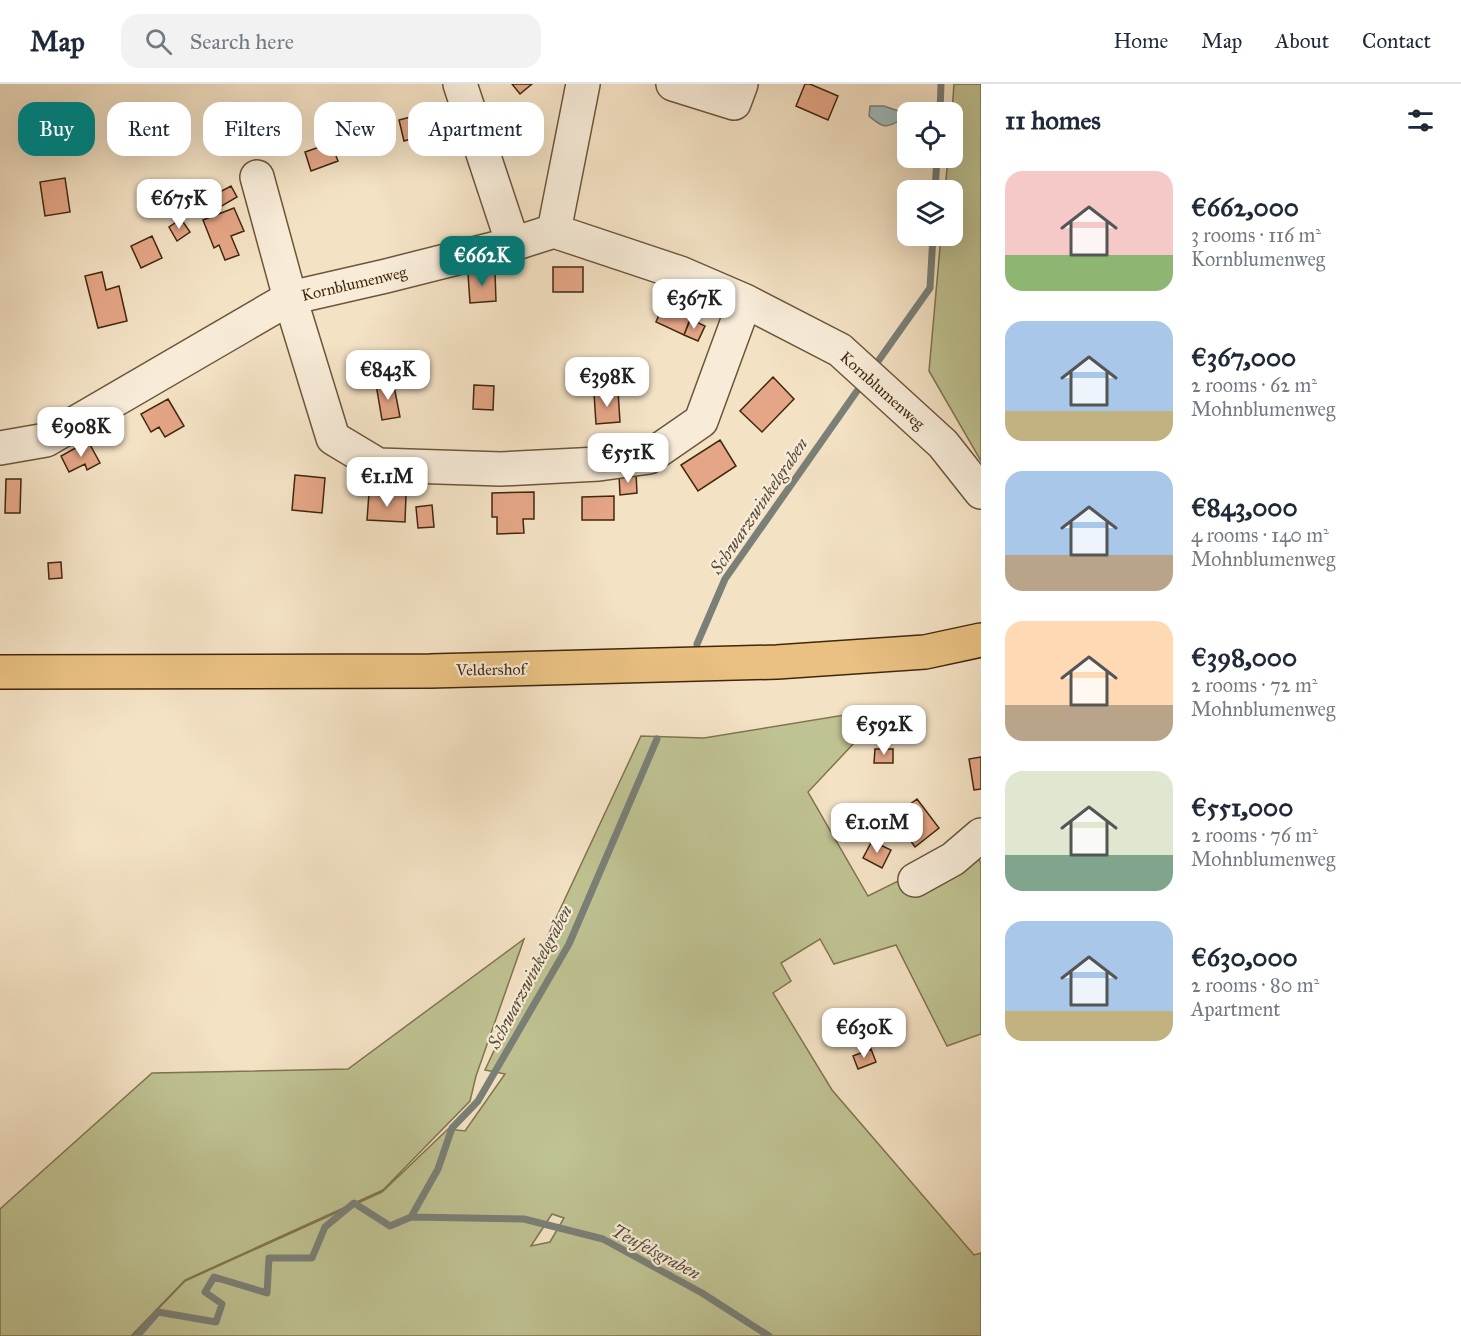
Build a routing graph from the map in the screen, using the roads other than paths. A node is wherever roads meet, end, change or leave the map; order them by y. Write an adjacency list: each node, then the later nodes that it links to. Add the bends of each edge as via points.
1 (460, 84): 7 (street)
2 (583, 84): 6 (street)
3 (673, 84): 4 (street, via 734,103)
4 (741, 84)
5 (257, 177): 8 (street)
6 (554, 231): 7 (street, Kornblumenweg); 9 (street, Kornblumenweg, via 680,273)
7 (513, 244): 8 (street, Kornblumenweg)
8 (290, 298): 9 (street, via 333,438 378,465 501,469 649,457 701,422); 10 (street, Kornblumenweg, via 46,440)
9 (746, 301): 11 (street, Kornblumenweg, via 840,350 943,444)
10 (0, 448)
11 (981, 492)
12 (981, 640): 13 (main road, Veldershof, via 925,652 777,662 430,671)
13 (0, 672)
14 (981, 835): 15 (street, via 953,859)
15 (915, 880)

